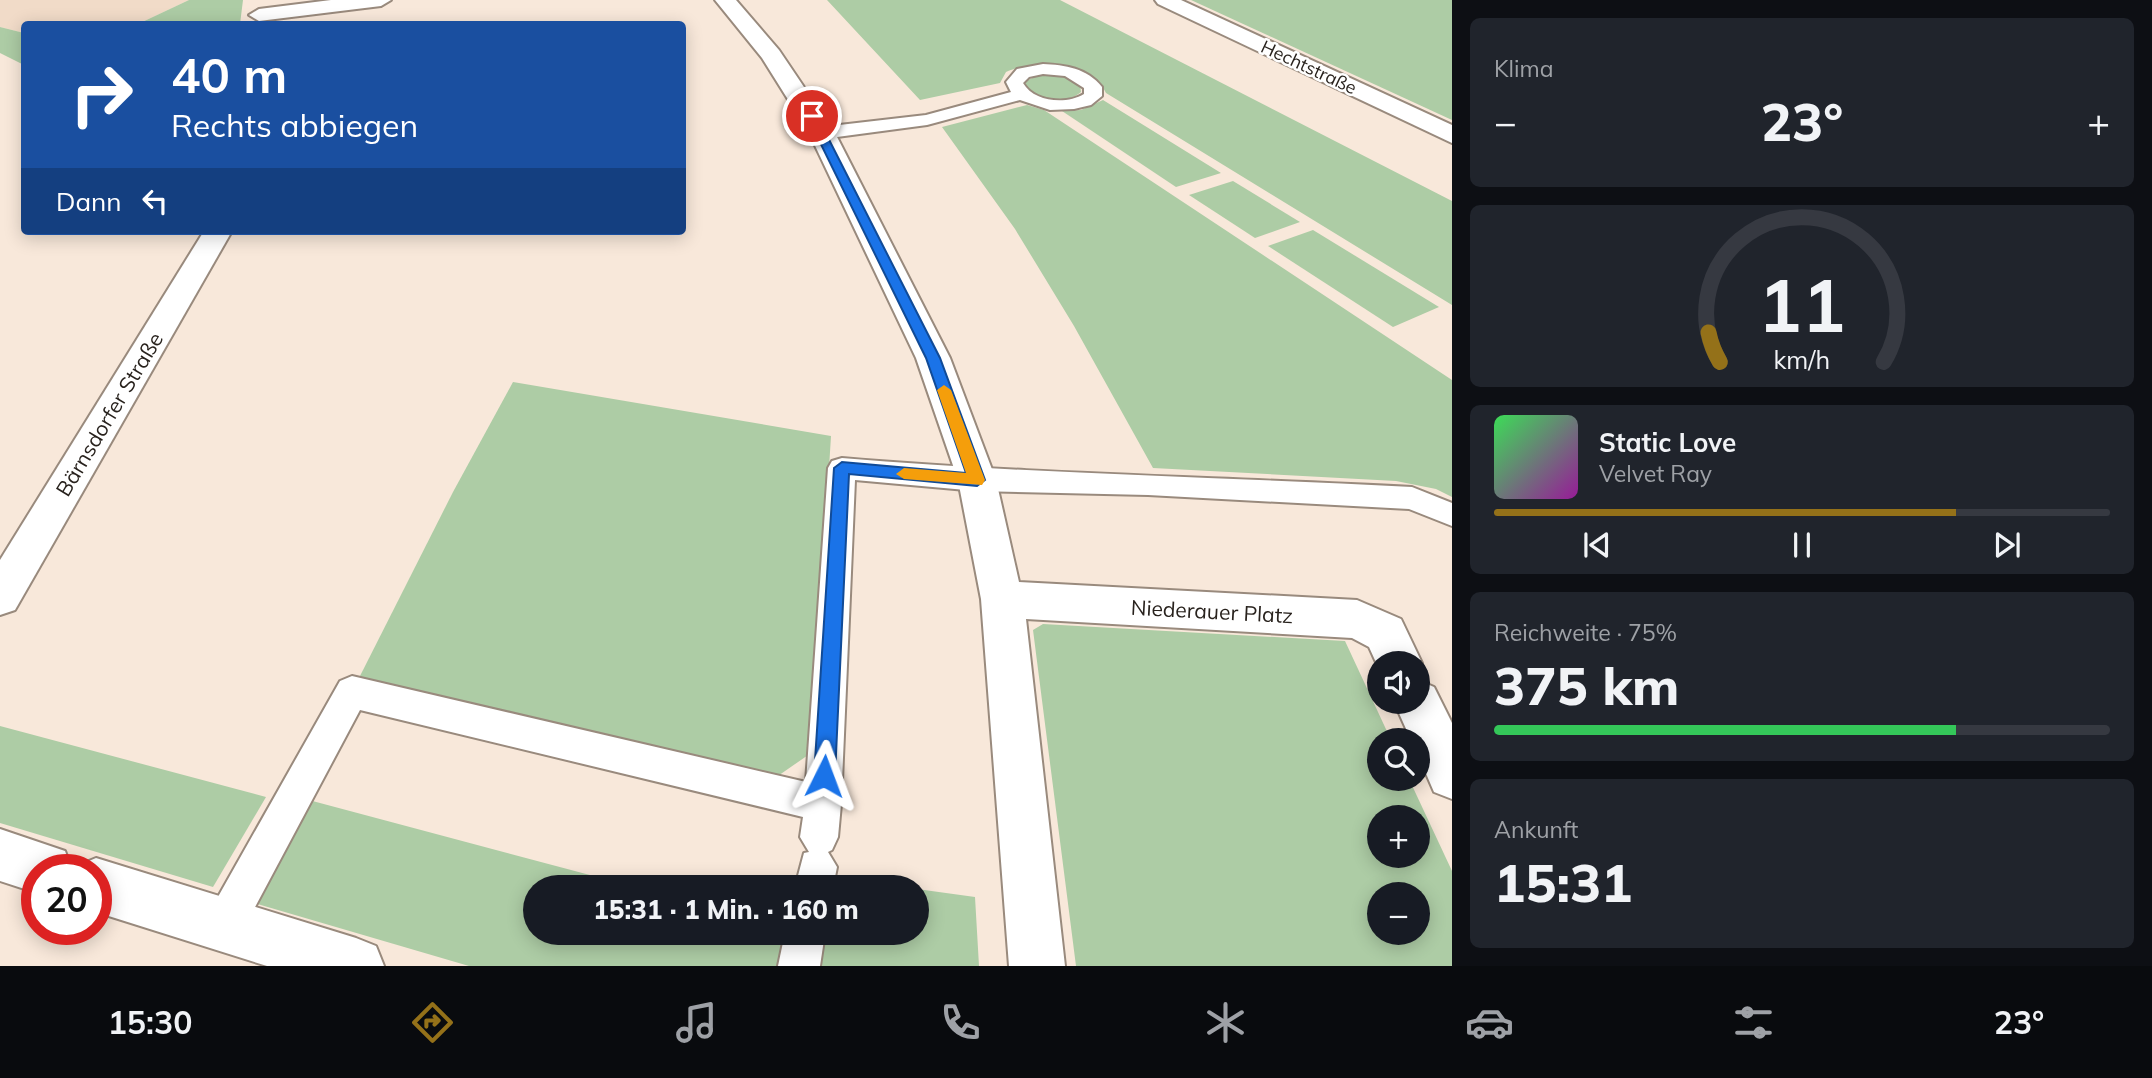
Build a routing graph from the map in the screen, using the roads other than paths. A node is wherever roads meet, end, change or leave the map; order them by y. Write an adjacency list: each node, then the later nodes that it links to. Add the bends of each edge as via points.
1 (381, 0): 4 (street)
2 (725, 0): 6 (street, via 771,55)
3 (1165, 0): 7 (street, Hechtstraße)
4 (259, 13)
5 (1022, 94): 6 (lane, via 927,120)
6 (822, 133): 9 (street, via 933,358)
7 (1452, 135)
8 (216, 235): 11 (street, Bärnsdorfer Straße)
9 (977, 480): 10 (lane, via 1412,498); 12 (street); 16 (lane, via 842,468)
10 (1452, 515)
11 (0, 597)
12 (1002, 599): 13 (street, Niederauer Platz, via 1357,619 1385,633); 24 (street)
13 (1393, 651)
14 (1423, 714): 15 (street)
15 (1452, 775)
16 (818, 849): 20 (lane, via 352,692)
17 (0, 855): 18 (street)
18 (21, 862)
19 (112, 891): 20 (street)
20 (224, 925): 22 (street)
21 (803, 945): 23 (lane)
22 (356, 966)
23 (799, 966)
24 (1038, 966)

